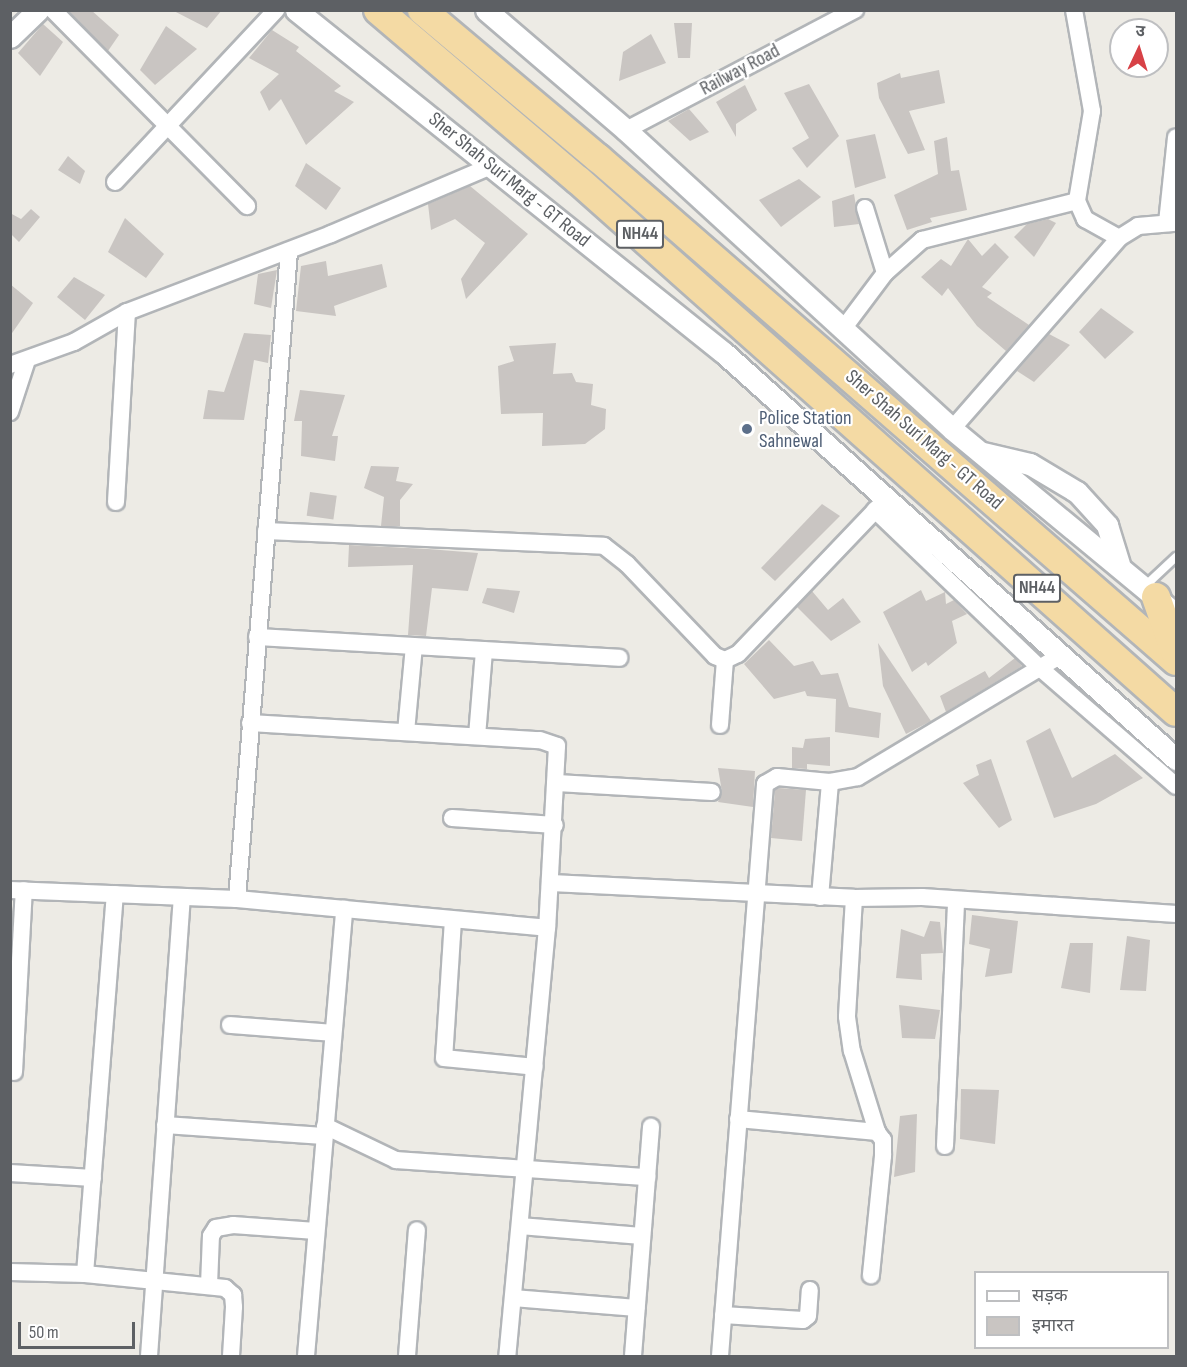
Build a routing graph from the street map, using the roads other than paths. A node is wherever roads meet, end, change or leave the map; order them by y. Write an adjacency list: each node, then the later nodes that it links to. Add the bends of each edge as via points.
1 (38, 10): 10 (street)
2 (53, 10): 11 (street)
3 (276, 10): 11 (street)
4 (296, 10): 14 (street, Sher Shah Suri Marg - GT Road)
5 (378, 10): 47 (highway, Sher Shah Suri Marg - GT Road / NH44, via 578,180)
6 (422, 10): 43 (highway, Sher Shah Suri Marg - GT Road / NH44, via 607,165)
7 (486, 10): 12 (street, Sher Shah Suri Marg - GT Road)
8 (855, 10): 12 (street, Railway Road)
9 (1074, 10): 16 (street, via 1092,111)
10 (10, 37)
11 (167, 127): 15 (street); 17 (street)
12 (626, 130): 24 (street, Sher Shah Suri Marg - GT Road)
13 (1176, 137): 19 (street)
14 (491, 166): 21 (street); 31 (street, Sher Shah Suri Marg - GT Road, via 724,353)
15 (115, 182)
16 (1077, 201): 20 (street, via 1085,219); 22 (street, via 942,232 909,248)
17 (247, 206)
18 (865, 208): 22 (street)
19 (1172, 223): 20 (street, via 1138,226)
20 (1119, 238): 28 (street)
21 (289, 251): 23 (street); 32 (street)
22 (885, 273): 24 (street)
23 (128, 312): 25 (street, via 74,342); 30 (street)
24 (843, 329): 28 (street, Sher Shah Suri Marg - GT Road)
25 (27, 360): 26 (street); 27 (street)
26 (10, 365)
27 (10, 412)
28 (952, 429): 29 (street, Sher Shah Suri Marg - GT Road)
29 (982, 453): 34 (street, Sher Shah Suri Marg - GT Road); 34 (street, via 1030,464 1077,492 1107,525)
30 (116, 502)
31 (881, 504): 40 (street, Sher Shah Suri Marg - GT Road); 42 (street, via 738,654); 44 (street)
32 (266, 531): 36 (street); 42 (street, via 604,546 627,564 715,656)
33 (1176, 557): 35 (lane)
34 (1119, 564): 35 (street, Sher Shah Suri Marg - GT Road)
35 (1159, 599): 39 (highway)
36 (257, 637): 37 (street); 48 (street)
37 (414, 646): 38 (street); 50 (street)
38 (484, 650): 41 (street); 51 (street)
39 (1176, 654)
40 (1061, 655): 44 (street); 45 (street, Sher Shah Suri Marg - GT Road)
41 (620, 658)
42 (725, 660): 49 (street)
43 (1176, 660)
44 (1040, 668): 46 (street); 53 (street, via 871,772)
45 (1098, 688): 46 (street); 52 (street, Sher Shah Suri Marg - GT Road)
46 (1081, 703): 55 (street)
47 (1176, 712)
48 (250, 723): 50 (street); 66 (street)
49 (720, 726)
50 (406, 732): 51 (street)
51 (477, 736): 54 (street, via 554,743 558,751)
52 (1176, 759)
53 (830, 782): 61 (street, via 783,776 768,780); 64 (street)
54 (557, 783): 56 (street); 58 (street)
55 (1176, 786)
56 (712, 792)
57 (452, 818): 58 (street)
58 (555, 825): 59 (street)
59 (550, 883): 61 (street); 71 (street)
60 (17, 890): 62 (street); 75 (street)
61 (755, 893): 64 (street); 76 (street)
62 (115, 894): 63 (street); 85 (street)
63 (182, 897): 66 (street); 77 (street)
64 (820, 897): 65 (street)
65 (854, 898): 67 (street); 80 (street, via 847,1017 852,1051)
66 (237, 899): 68 (street)
67 (956, 900): 69 (street); 81 (street)
68 (344, 909): 70 (street); 73 (street)
69 (1176, 914)
70 (453, 920): 71 (street); 74 (street, via 443,1057)
71 (547, 928): 74 (street)
72 (230, 1025): 73 (street)
73 (333, 1033): 79 (street)
74 (535, 1067): 82 (street)
75 (14, 1072)
76 (738, 1119): 80 (street); 98 (street)
77 (165, 1125): 79 (street); 93 (street)
78 (651, 1127): 84 (street)
79 (325, 1131): 82 (street, via 396,1160); 88 (street)
80 (877, 1132): 92 (street, via 883,1156)
81 (945, 1146)
82 (526, 1168): 84 (street); 86 (street)
83 (10, 1173): 85 (street)
84 (647, 1177): 89 (street)
85 (93, 1178): 91 (street)
86 (520, 1226): 89 (street); 96 (street)
87 (417, 1230): 102 (street)
88 (316, 1231): 94 (street, via 232,1225 216,1228); 101 (street)
89 (642, 1236): 97 (street)
90 (10, 1272): 91 (street)
91 (85, 1274): 93 (street)
92 (872, 1275)
93 (154, 1281): 94 (street); 99 (street)
94 (209, 1285): 100 (street, via 225,1288 233,1295)
95 (810, 1290): 98 (street, via 808,1316 803,1320)
96 (513, 1298): 97 (street); 103 (street)
97 (637, 1308): 104 (street)
98 (723, 1315): 105 (street)
99 (149, 1356)
100 (231, 1356)
101 (306, 1356)
102 (407, 1356)
103 (507, 1356)
104 (633, 1356)
105 (720, 1356)

